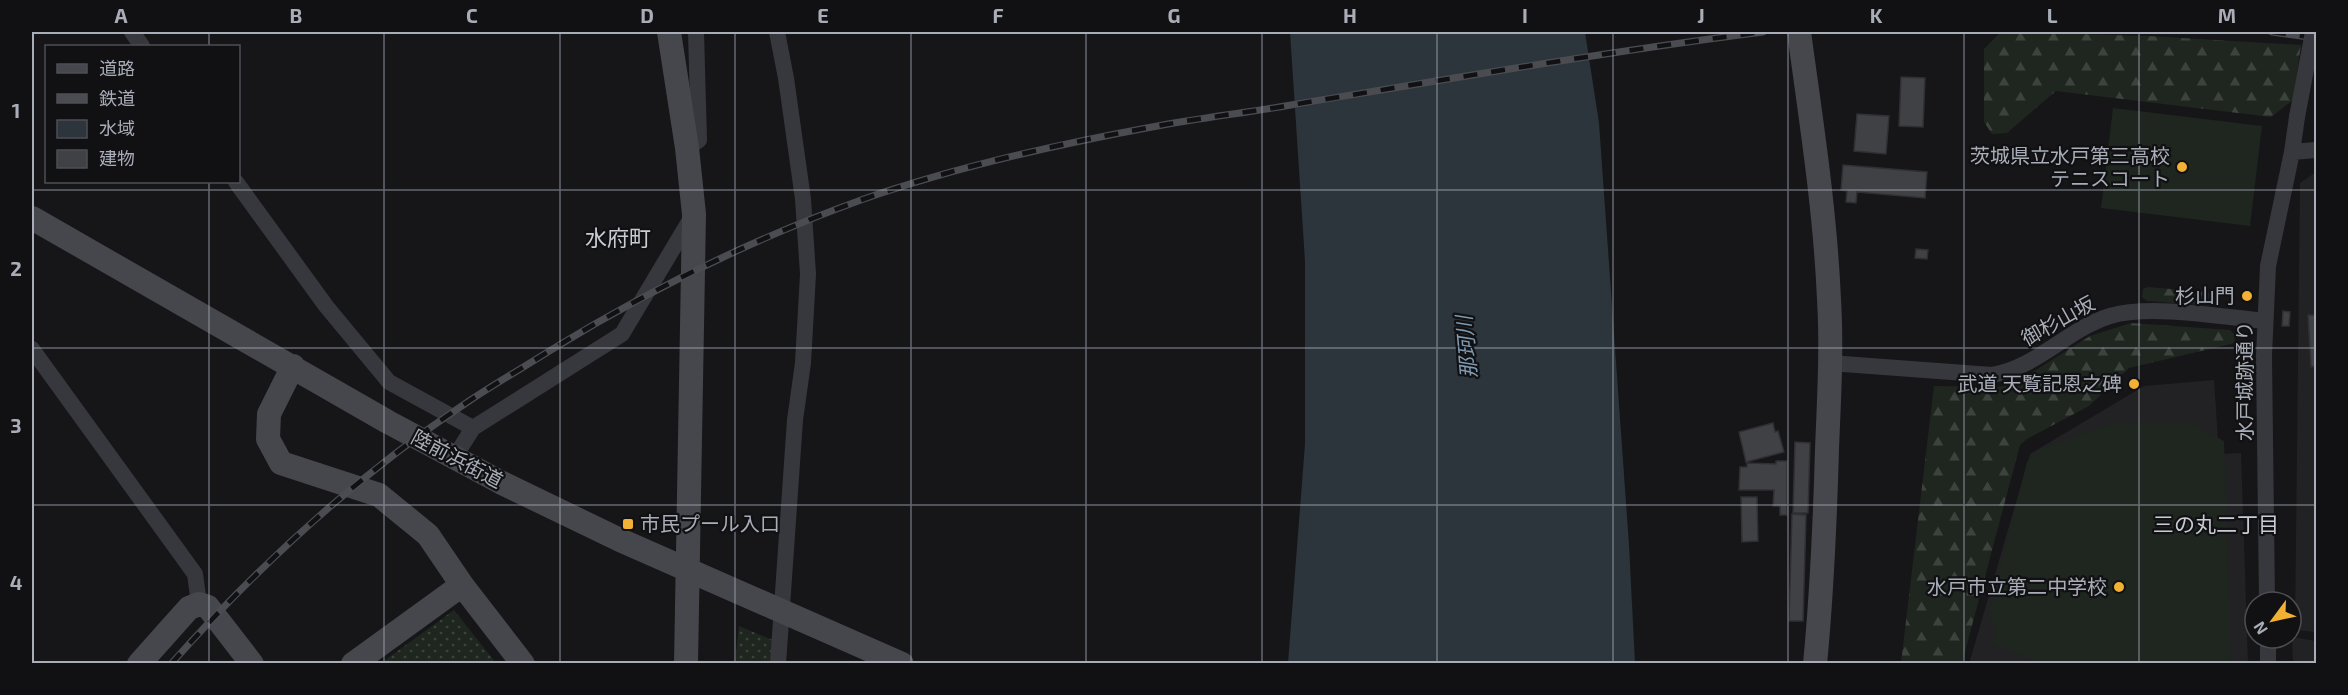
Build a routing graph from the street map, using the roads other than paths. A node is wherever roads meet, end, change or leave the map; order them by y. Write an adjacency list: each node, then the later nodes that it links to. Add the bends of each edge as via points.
1 (132, 32): 7 (street)
2 (669, 32): 8 (street)
3 (696, 32): 8 (street, via 699,140)
4 (777, 32): 28 (street, via 803,199 808,274)
5 (1798, 32): 16 (street, via 1825,244)
6 (2313, 32): 10 (street, 水戸城跡通り, bridge)
7 (141, 45)
8 (687, 148): 12 (street)
9 (2316, 150): 10 (street)
10 (2292, 152): 14 (street, 水戸城跡通り, via 2268,266)
11 (237, 183): 18 (street, via 326,306 389,382)
12 (694, 214): 18 (street, via 622,334); 27 (street)
13 (32, 218): 17 (street, 陸前浜街道)
14 (2265, 321): 16 (street, 御杉山坂, via 2144,310 2110,316 2008,372 1992,375); 21 (street, 水戸城跡通り)
15 (32, 349): 22 (street, via 195,574)
16 (1830, 363): 30 (street)
17 (293, 366): 19 (street, 陸前浜街道); 20 (street, via 269,414 268,439 281,463 379,495 428,535)
18 (473, 428): 19 (street)
19 (454, 458): 29 (street, 陸前浜街道, bridge, via 630,545)
20 (462, 585): 25 (street); 26 (street)
21 (2267, 590)
22 (199, 604): 23 (street, via 189,608); 24 (street, via 208,607)
23 (139, 663)
24 (252, 663)
25 (353, 663)
26 (523, 663)
27 (686, 663)
28 (778, 663)
29 (902, 663)
30 (1815, 663)

